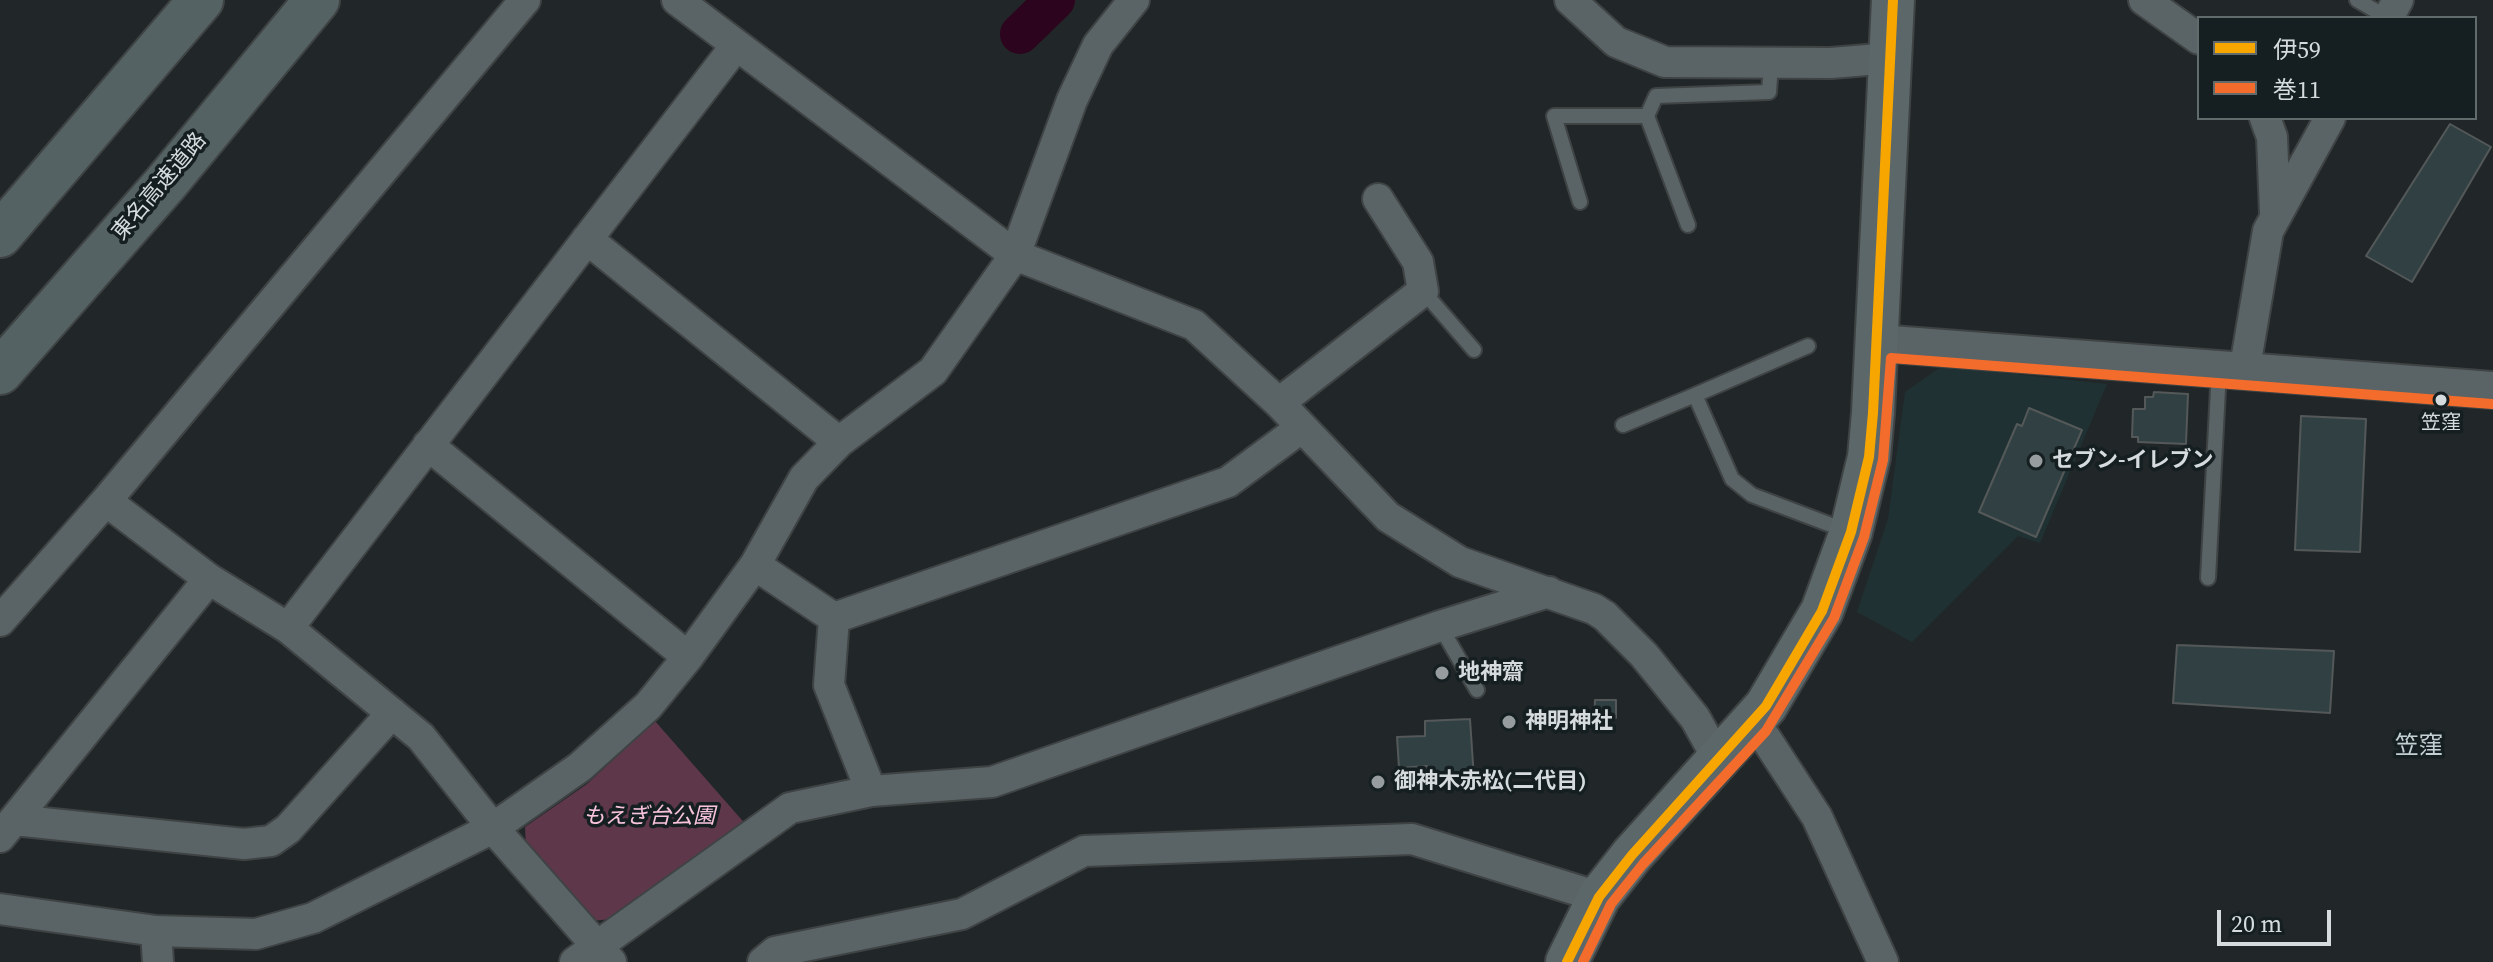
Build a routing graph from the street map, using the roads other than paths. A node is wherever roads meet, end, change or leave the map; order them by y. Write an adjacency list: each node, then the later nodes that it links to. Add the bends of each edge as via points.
1 (201, 0): 22 (highway)
2 (317, 0): 30 (highway, 東名高速道路)
3 (525, 0): 38 (street)
4 (677, 0): 12 (street)
5 (1134, 0): 24 (street, via 1098,45 1072,100)
6 (1570, 0): 14 (street, via 1616,42 1665,62)
7 (1893, 0): 13 (main road)
8 (2144, 0): 11 (street)
9 (2357, 0): 10 (lane)
10 (2385, 16)
11 (2197, 38)
12 (735, 47): 23 (street); 24 (street)
13 (1891, 58): 14 (street); 26 (main road)
14 (1771, 64): 15 (lane, via 1769,92 1656,96)
15 (1647, 116): 19 (lane, via 1554,116); 21 (lane)
16 (2266, 120): 20 (street, via 2272,137)
17 (2329, 120): 20 (street)
18 (1378, 199): 25 (street, via 1418,262)
19 (1580, 202)
20 (2275, 213): 29 (street)
21 (1688, 225)
22 (0, 235)
23 (587, 239): 36 (street); 37 (street)
24 (1015, 255): 33 (street, via 1194,325); 36 (street, via 933,371)
25 (1423, 291): 28 (lane); 33 (street)
26 (1878, 343): 29 (street); 39 (main road, via 1869,457)
27 (1808, 346): 32 (lane)
28 (1474, 350)
29 (2232, 371): 31 (street); 41 (lane)
30 (0, 372)
31 (2493, 390)
32 (1695, 395): 34 (lane); 39 (lane, via 1732,479 1752,495)
33 (1279, 403): 35 (street)
34 (1623, 425)
35 (1301, 428): 43 (street, via 1388,517 1460,562); 44 (street, via 1228,482)
36 (839, 442): 40 (street, via 804,478)
37 (428, 445): 47 (street); 48 (street)
38 (106, 501): 42 (street); 45 (street)
39 (1851, 532): 51 (main road, via 1822,611)
40 (755, 565): 44 (street); 48 (street)
41 (2208, 578)
42 (209, 579): 47 (street); 54 (street)
43 (1549, 592): 46 (street); 52 (street, via 1605,616 1695,718)
44 (834, 618): 53 (street, via 829,685)
45 (0, 621)
46 (1440, 626): 49 (lane); 53 (street, via 992,782)
47 (288, 628): 50 (street)
48 (688, 657): 55 (street, via 648,706 580,767)
49 (1477, 690)
50 (392, 713): 54 (street, via 288,829 271,841 244,844); 55 (street, via 421,737)
51 (1755, 722): 52 (main road); 63 (street, via 1817,817)
52 (1719, 761): 56 (main road)
53 (871, 791): 59 (street, via 790,808)
54 (7, 828)
55 (493, 828): 58 (street, via 313,918 256,934); 59 (street)
56 (1599, 897): 61 (street, via 1412,839 1084,851 962,914 775,952); 62 (main road)
57 (0, 909): 58 (street)
58 (156, 931): 60 (street)
59 (594, 957)
60 (158, 962)
61 (763, 962)
62 (1567, 962)
63 (1883, 962)

